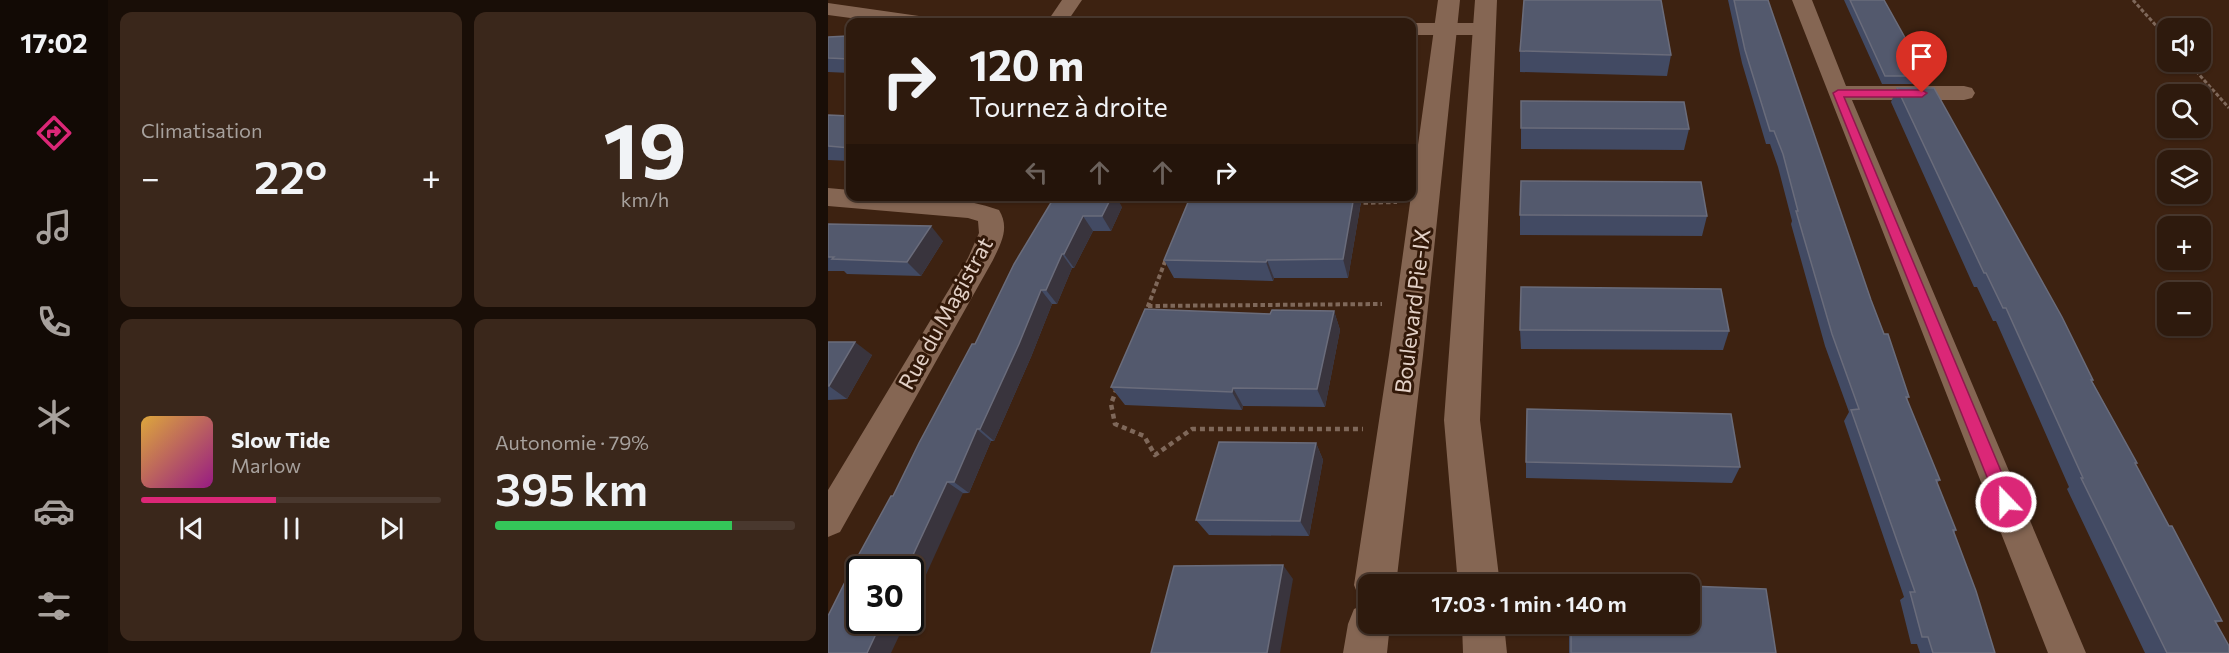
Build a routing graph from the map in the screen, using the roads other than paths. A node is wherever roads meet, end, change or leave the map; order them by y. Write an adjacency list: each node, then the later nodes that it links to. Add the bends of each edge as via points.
1 (1072, 0): 7 (street)
2 (1802, 0): 9 (street)
3 (828, 9): 6 (street)
4 (1448, 14): 5 (street); 8 (street); 16 (street, Boulevard Pie-IX)
5 (1486, 14): 17 (street, via 1462,420)
6 (891, 18)
7 (1060, 18)
8 (1416, 27)
9 (1838, 93): 10 (street); 22 (street)
10 (1964, 93)
11 (828, 197): 12 (street, Rue du Magistrat)
12 (846, 199)
13 (875, 201): 14 (street, Rue du Magistrat, via 970,209 990,216 992,233 980,260)
14 (837, 485): 15 (street, Rue du Magistrat)
15 (828, 521)
16 (1376, 574)
17 (1478, 574)
18 (1368, 634): 20 (street)
19 (1484, 634): 21 (street)
20 (1365, 653)
21 (1485, 653)
22 (2067, 653)

